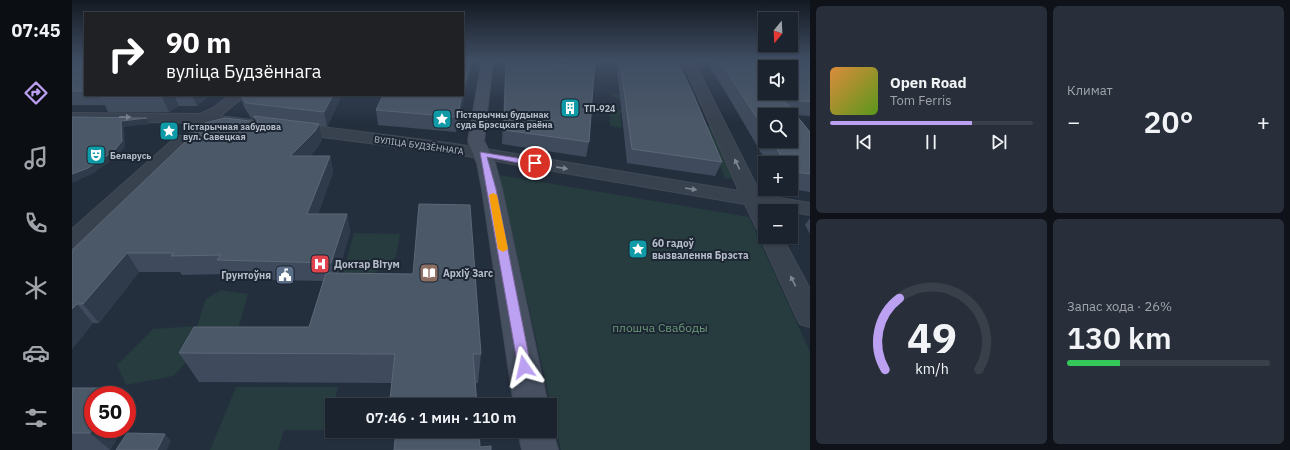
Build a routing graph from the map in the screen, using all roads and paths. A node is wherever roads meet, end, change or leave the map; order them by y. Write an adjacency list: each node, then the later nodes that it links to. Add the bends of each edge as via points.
1 (485, 81): 6 (main road, via 476,142)
2 (697, 81): 7 (street, one-way to 2)
3 (238, 96): 5 (street)
4 (72, 117): 5 (street, ВУЛІЦА БУДЗЁННАГА, one-way to 5)
5 (206, 119): 6 (street, ВУЛІЦА БУДЗЁННАГА, via 455,148); 10 (street, via 213,128 182,140)
6 (483, 154): 7 (street, ВУЛІЦА БУДЗЁННАГА, one-way to 7); 13 (main road, via 492,189)
7 (753, 199): 8 (street); 9 (street, ВУЛІЦА БУДЗЁННАГА)
8 (758, 209)
9 (810, 209)
10 (72, 242)
11 (774, 244): 12 (street, one-way to 11)
12 (810, 316)
13 (530, 398)
14 (537, 438): 15 (main road)
15 (540, 450)

